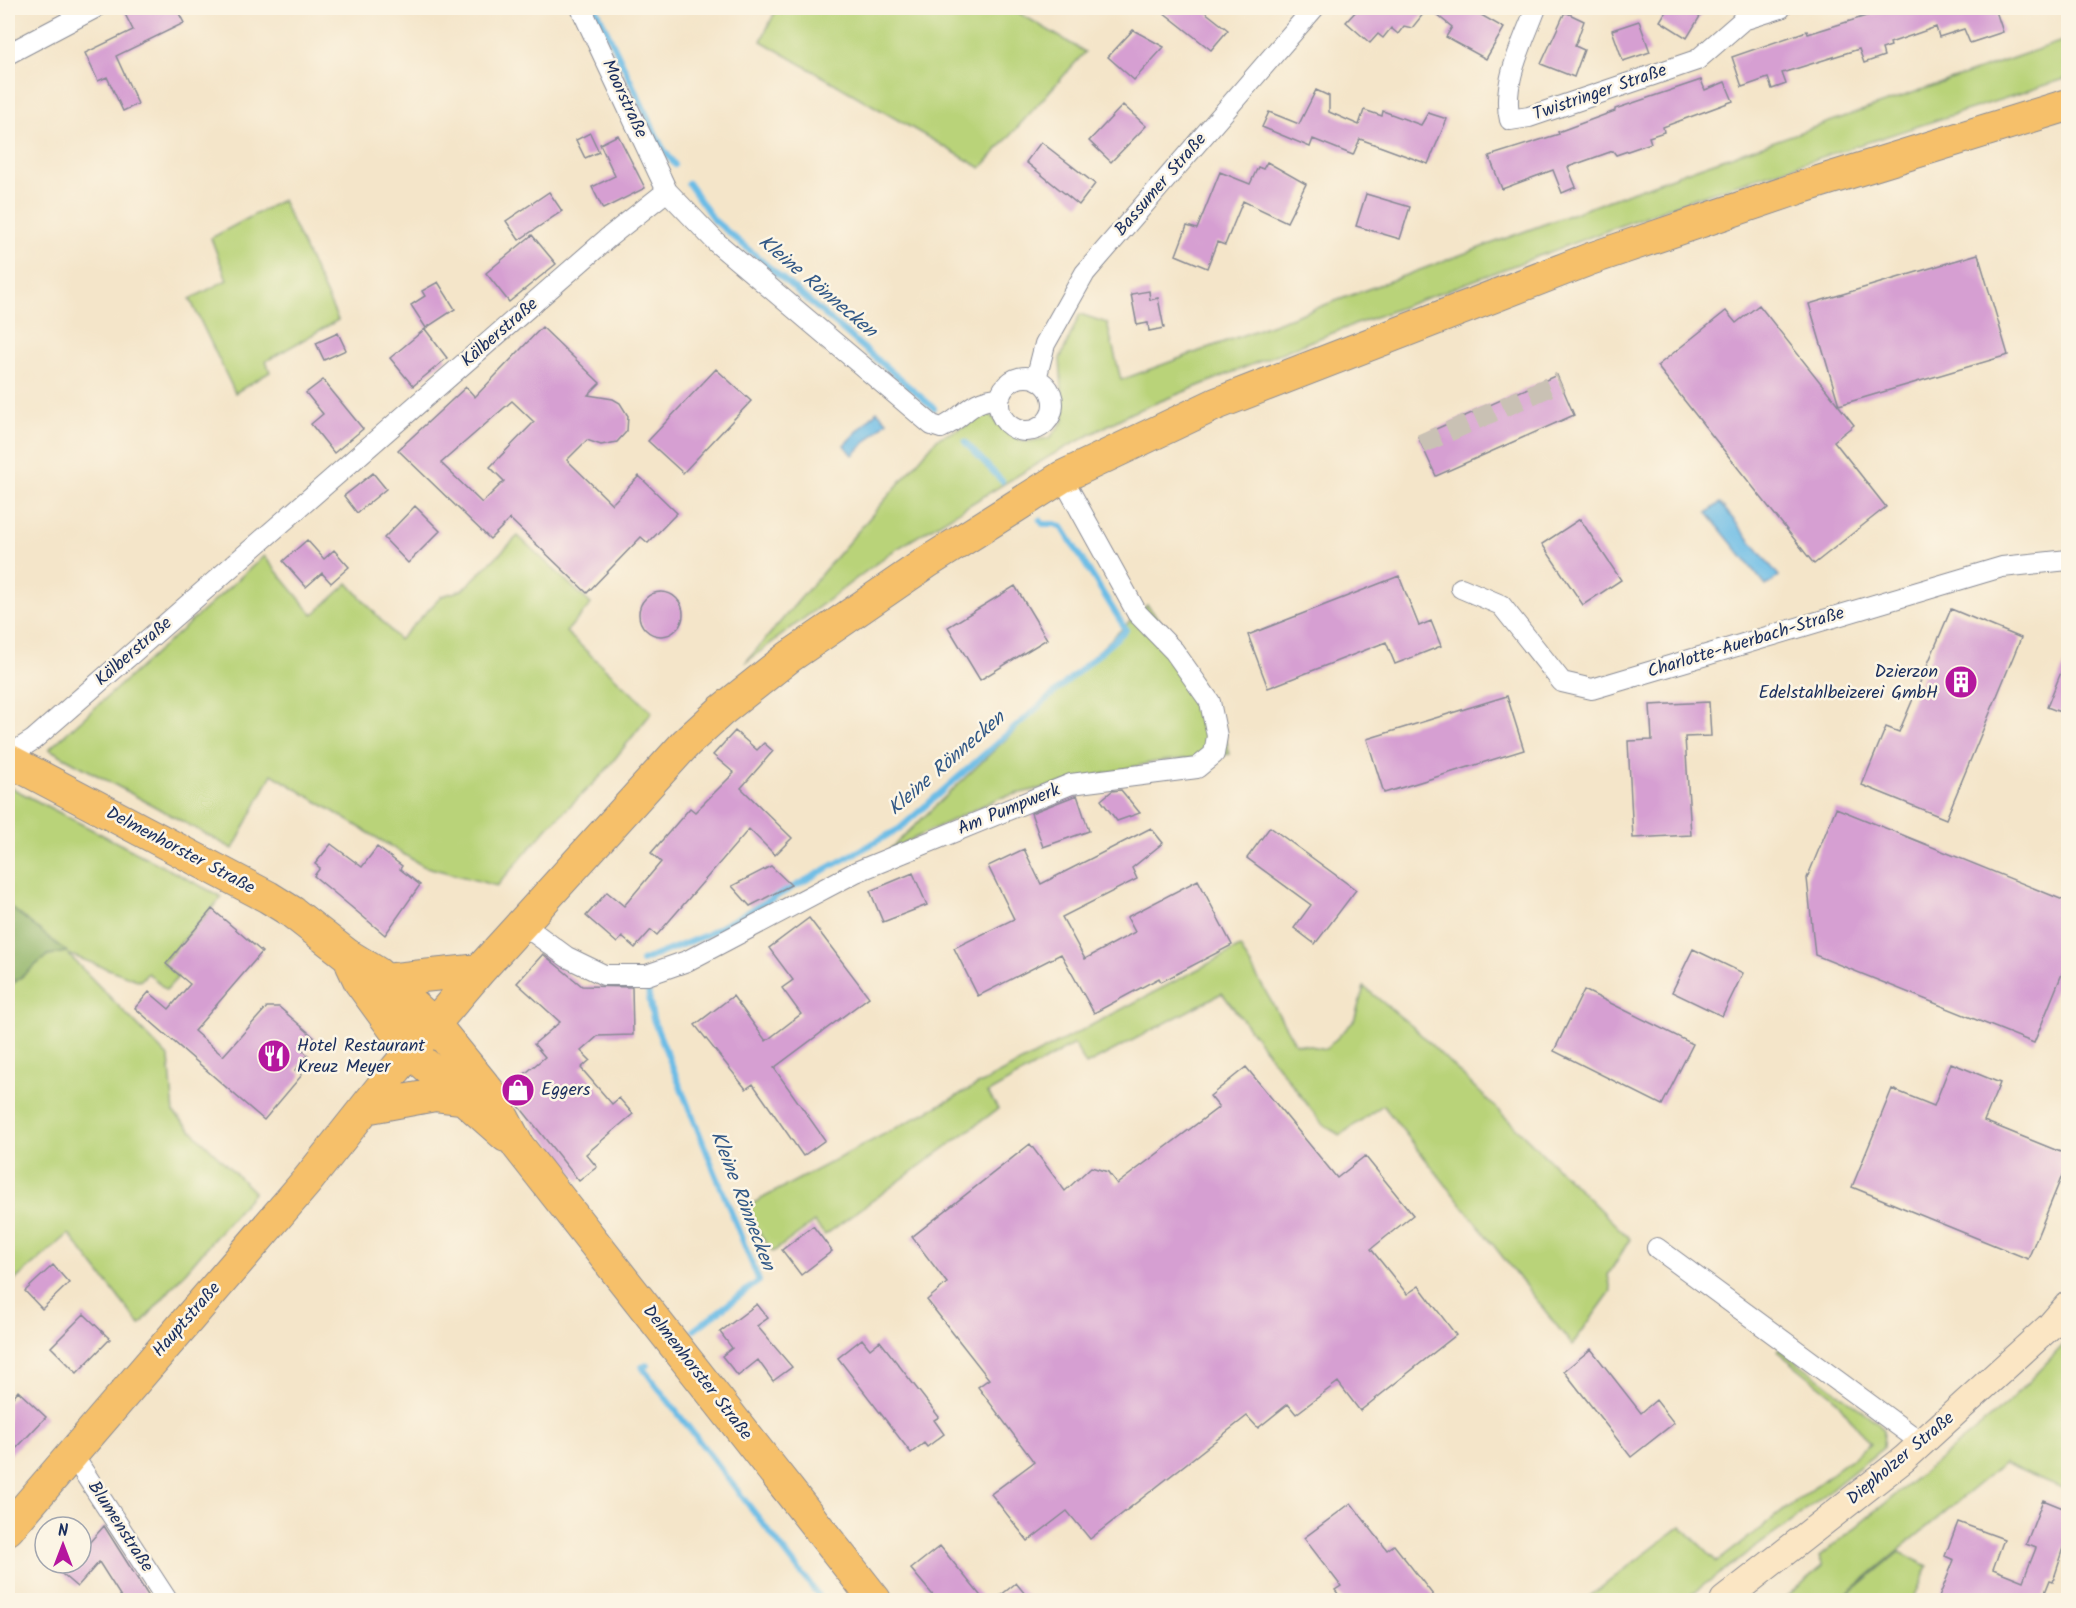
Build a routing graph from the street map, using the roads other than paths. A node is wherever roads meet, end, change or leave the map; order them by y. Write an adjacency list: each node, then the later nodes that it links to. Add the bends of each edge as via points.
1 (95, 8): 7 (street)
2 (581, 8): 9 (street, Moorstraße)
3 (1314, 8): 10 (street, Bassumer Straße, via 1085,273 1045,344)
4 (1536, 8): 6 (street, Twistringer Straße, via 1509,84 1506,103 1510,120 1697,60)
5 (1781, 8): 6 (street)
6 (1744, 14)
7 (8, 54)
8 (2068, 105): 12 (main road, Hauptstraße, via 1799,188 1520,285 1216,404)
9 (667, 191): 11 (street, via 717,243 932,425 940,429 952,424 974,403); 15 (street, Kälberstraße)
10 (1036, 379): 11 (street, via 1016,379); 11 (street, via 1048,388 1053,408 1038,429 1019,431 1009,426 1000,414)
11 (999, 398)
12 (1062, 477): 16 (main road, Hauptstraße, via 926,563 789,657 721,711 686,743); 16 (street, Am Pumpwerk, via 1137,613 1174,651 1210,702 1216,736 1214,754 1197,768 1071,784 856,872 687,961 647,975 604,975 567,957)
13 (2068, 560): 14 (street, Charlotte-Auerbach-Straße, via 2002,567 1592,689 1562,682 1501,605)
14 (1461, 588)
15 (8, 758): 17 (main road, Delmenhorster Straße, via 268,897)
16 (521, 923): 18 (main road, Hauptstraße)
17 (346, 954): 19 (main road, Delmenhorster Straße); 21 (main road, Delmenhorster Straße, via 360,982)
18 (480, 970): 19 (main road); 20 (main road, Hauptstraße)
19 (385, 980): 20 (main road, Delmenhorster Straße)
20 (434, 1024): 21 (main road, Hauptstraße); 24 (main road, Delmenhorster Straße, via 490,1093)
21 (411, 1052): 22 (main road, Delmenhorster Straße); 23 (main road, Hauptstraße)
22 (461, 1098): 23 (main road, via 435,1095); 24 (main road, Delmenhorster Straße)
23 (365, 1108): 29 (main road, Hauptstraße)
24 (518, 1146): 32 (main road, Delmenhorster Straße)
25 (1657, 1248): 28 (street)
26 (2068, 1305): 28 (street, Diepholzer Straße, via 2041,1335)
27 (2068, 1330): 34 (street, Diepholzer Straße, via 2037,1364 1944,1448)
28 (1922, 1443): 33 (street, Diepholzer Straße)
29 (72, 1454): 30 (main road, Hauptstraße); 31 (street, Blumenstraße)
30 (8, 1529)
31 (167, 1600)
32 (875, 1600)
33 (1724, 1600)
34 (1752, 1600)

